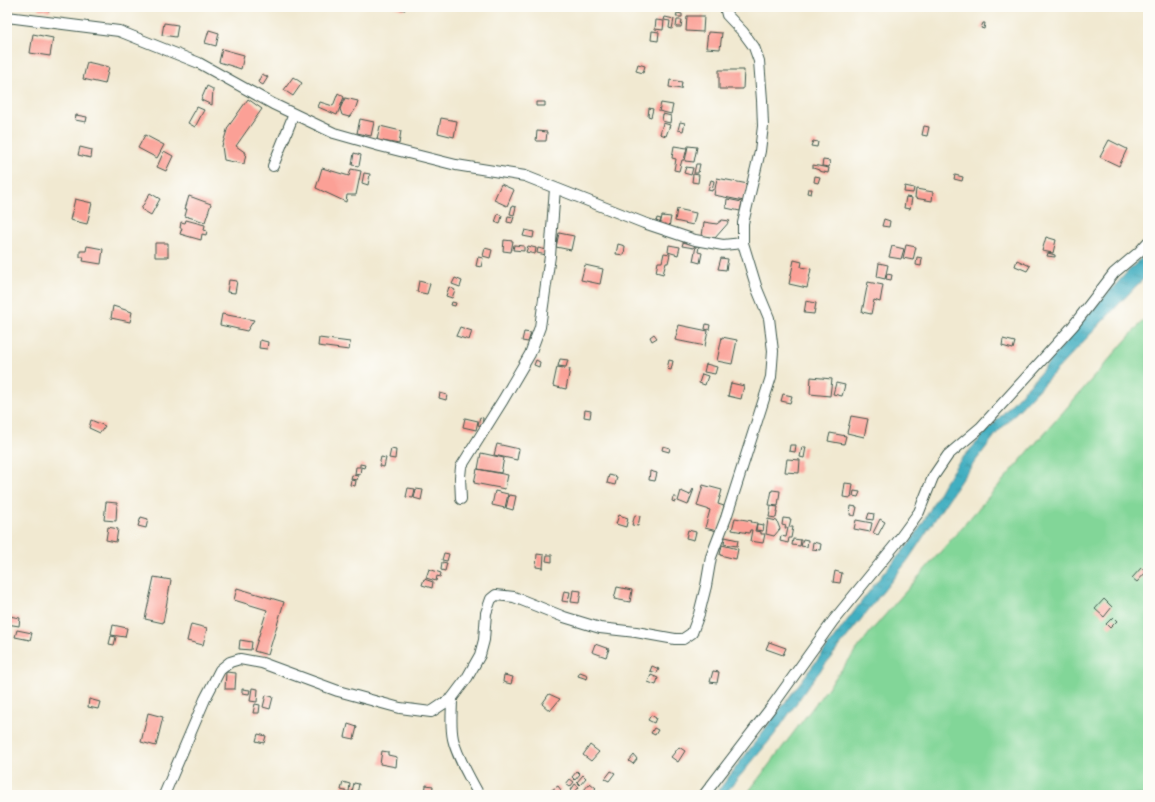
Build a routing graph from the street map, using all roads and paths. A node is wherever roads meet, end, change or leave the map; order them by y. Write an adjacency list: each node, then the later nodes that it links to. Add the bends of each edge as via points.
1 (725, 7): 7 (street, via 727,15 754,47 762,100 763,126 760,151 744,222)
2 (7, 17): 3 (street, via 119,32 199,63)
3 (294, 114): 4 (street); 5 (street, via 334,133 456,165 525,176)
4 (273, 166)
5 (555, 188): 7 (street, via 695,240 723,245); 8 (street, via 550,256 540,327 530,354 461,467)
6 (1148, 242): 12 (street, via 1114,273 1073,326 981,427 948,455 933,477 919,512)
7 (743, 243): 9 (street, via 769,318 773,351 771,377 711,557 705,593 692,633 683,639 675,639 600,628 514,597 496,595 491,599 486,613 480,655)
8 (461, 499)
9 (452, 698): 10 (street, via 431,712 400,708 338,691 262,663 240,659 230,662 220,670 205,699); 11 (street, via 453,741)
10 (164, 795)
11 (479, 795)
12 (704, 795)

